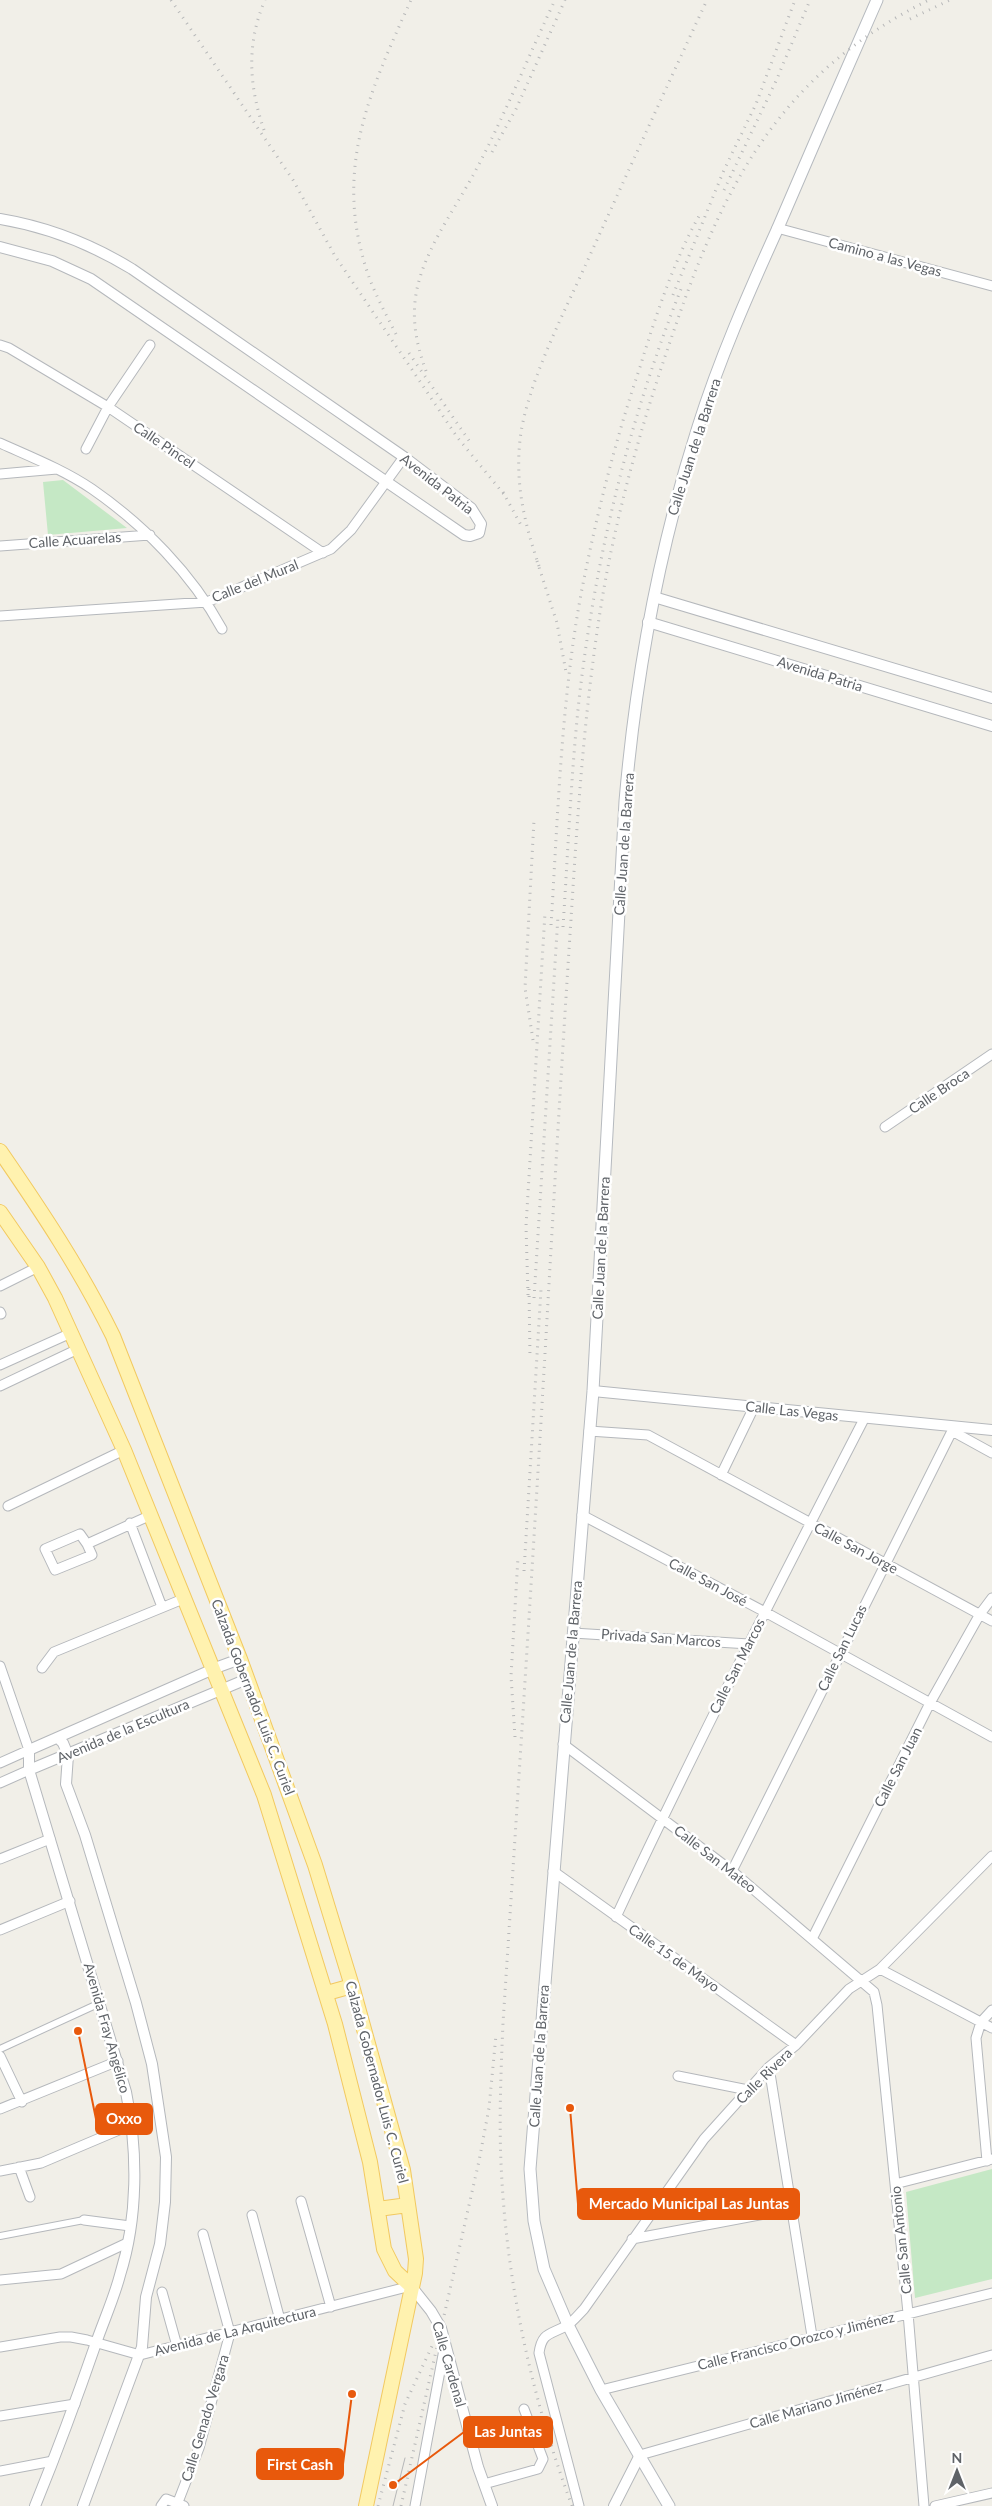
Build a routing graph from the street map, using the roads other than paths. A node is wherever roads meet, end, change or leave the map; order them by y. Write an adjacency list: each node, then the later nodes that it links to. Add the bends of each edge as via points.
1 (877, 0): 3 (main road, Calle Juan de la Barrera)
2 (0, 219): 11 (street, Avenida Patria, via 50,230 106,254)
3 (777, 228): 5 (street, Camino a las Vegas); 18 (main road, Calle Juan de la Barrera, via 738,319 698,426 670,524)
4 (0, 247): 14 (street, Avenida Patria, via 52,261 91,279)
5 (992, 286)
6 (0, 345): 8 (street, Calle Pincel)
7 (150, 345): 8 (street)
8 (108, 407): 10 (street); 17 (street, Calle Pincel)
9 (0, 443): 12 (street)
10 (86, 449)
11 (404, 457): 14 (street, Calle del Mural); 14 (street, Avenida Patria, via 471,508 480,520 482,527 479,533 464,535)
12 (58, 469): 13 (street); 15 (street, via 92,490)
13 (0, 474)
14 (387, 481): 17 (street, Calle del Mural, via 352,530)
15 (150, 535): 16 (street, Calle Acuarelas); 19 (street)
16 (0, 546)
17 (324, 553): 19 (street, Calle del Mural)
18 (654, 597): 21 (main road, Calle Juan de la Barrera); 23 (street, Avenida Patria)
19 (207, 602): 20 (street, Calle del Mural); 22 (street)
20 (0, 616)
21 (648, 622): 24 (street, Avenida Patria); 35 (main road, Calle Juan de la Barrera, via 625,802)
22 (222, 628)
23 (992, 698)
24 (992, 726)
25 (992, 1054): 26 (street, Calle Broca)
26 (885, 1128)
27 (0, 1150): 60 (main road, Calzada Gobernador Luis C. Curiel, via 58,1234 113,1336)
28 (0, 1212): 29 (main road, Calzada Gobernador Luis C. Curiel)
29 (38, 1267): 30 (street); 31 (main road, Calzada Gobernador Luis C. Curiel)
30 (0, 1286)
31 (71, 1333): 32 (main road, Calzada Gobernador Luis C. Curiel); 33 (street)
32 (78, 1349): 34 (street); 41 (main road, Calzada Gobernador Luis C. Curiel)
33 (0, 1365)
34 (0, 1386)
35 (593, 1391): 36 (street, Calle Las Vegas); 40 (main road, Calle Juan de la Barrera)
36 (754, 1407): 37 (street, Calle Las Vegas); 43 (street)
37 (864, 1419): 38 (street, Calle Las Vegas); 48 (street, Calle San Marcos)
38 (954, 1429): 39 (street, Calle Las Vegas); 42 (street); 50 (street, Calle San Lucas)
39 (992, 1430)
40 (590, 1431): 43 (street, Calle San Jorge, via 648,1435); 46 (main road, Calle Juan de la Barrera)
41 (124, 1450): 44 (street); 45 (main road, Calzada Gobernador Luis C. Curiel)
42 (992, 1453)
43 (721, 1474): 48 (street, Calle San Jorge)
44 (8, 1506)
45 (152, 1515): 47 (street); 51 (main road, Calzada Gobernador Luis C. Curiel)
46 (582, 1515): 54 (street, Calle San José); 57 (main road, Calle Juan de la Barrera)
47 (130, 1523): 49 (street); 53 (street)
48 (810, 1523): 50 (street, Calle San Jorge); 54 (street, Calle San Marcos)
49 (86, 1544): 49 (street, via 80,1534 45,1549 55,1570 92,1554)
50 (885, 1563): 55 (street, Calle San Jorge); 59 (street, Calle San Lucas)
51 (183, 1598): 53 (street); 63 (main road, Calzada Gobernador Luis C. Curiel)
52 (992, 1598): 55 (street, Calle San Juan)
53 (162, 1607): 62 (street, via 54,1652)
54 (765, 1612): 58 (street, Calle San Marcos); 59 (street, Calle San José)
55 (980, 1614): 56 (street, Calle San Jorge); 66 (street, Calle San Juan)
56 (992, 1621)
57 (573, 1633): 58 (street, Privada San Marcos); 69 (main road, Calle Juan de la Barrera)
58 (749, 1644): 75 (street, Calle San Marcos)
59 (840, 1653): 66 (street, Calle San José); 80 (street, Calle San Lucas)
60 (240, 1659): 63 (street, Avenida de la Escultura); 64 (main road, Calzada Gobernador Luis C. Curiel)
61 (0, 1666): 70 (street, Avenida Fray Angélico)
62 (42, 1668)
63 (213, 1669): 65 (main road, Calzada Gobernador Luis C. Curiel); 68 (street, Avenida de la Escultura)
64 (247, 1679): 65 (street, Avenida de la Escultura); 87 (main road, Calzada Gobernador Luis C. Curiel, via 315,1865)
65 (220, 1689): 71 (street, Avenida de la Escultura); 88 (main road, Calzada Gobernador Luis C. Curiel, via 264,1796)
66 (930, 1702): 67 (street, Calle San José); 84 (street, Calle San Juan)
67 (992, 1737)
68 (58, 1738): 70 (street, Avenida de la Escultura); 71 (street, via 64,1743)
69 (563, 1744): 75 (street, Calle San Mateo); 79 (main road, Calle Juan de la Barrera)
70 (29, 1750): 72 (street, Avenida de la Escultura); 73 (street, Avenida Fray Angélico)
71 (68, 1755): 73 (street, Avenida de la Escultura); 133 (street, via 66,1784 132,1986 152,2064 163,2128 165,2202 160,2244 146,2297)
72 (0, 1763)
73 (29, 1770): 74 (street, Avenida de la Escultura); 76 (street, Avenida Fray Angélico)
74 (0, 1783)
75 (662, 1818): 80 (street, Calle San Mateo); 82 (street, Calle San Marcos)
76 (50, 1839): 78 (street); 81 (street, Avenida Fray Angélico)
77 (992, 1856): 85 (street, Calle Rivera)
78 (0, 1860)
79 (553, 1871): 82 (street, Calle 15 de Mayo); 126 (main road, Calle Juan de la Barrera, via 530,2169 534,2221 542,2259)
80 (732, 1871): 84 (street, Calle San Mateo)
81 (70, 1902): 83 (street); 89 (street, Avenida Fray Angélico)
82 (616, 1917): 93 (street, Calle 15 de Mayo)
83 (0, 1930)
84 (812, 1939): 86 (street, Calle San Mateo)
85 (880, 1969): 86 (street, Calle Rivera); 91 (street)
86 (862, 1981): 93 (street, Calle Rivera, via 849,1989); 106 (street, Calle San Antonio, via 874,1992 877,2005)
87 (352, 1986): 88 (main road); 109 (main road, Calzada Gobernador Luis C. Curiel, via 403,2170)
88 (326, 1994): 110 (main road, Calzada Gobernador Luis C. Curiel, via 370,2162)
89 (100, 2003): 94 (street); 96 (street, Avenida Fray Angélico)
90 (992, 2010): 91 (street)
91 (981, 2022): 92 (street); 103 (street, via 976,2038)
92 (992, 2028)
93 (796, 2045): 97 (street, Calle Rivera)
94 (0, 2049)
95 (0, 2056): 100 (street)
96 (118, 2061): 100 (street); 102 (street, Avenida Fray Angélico)
97 (769, 2067): 99 (street, Calle Rivera); 111 (street)
98 (678, 2076): 99 (street)
99 (748, 2090): 117 (street, Calle Rivera, via 704,2139)
100 (22, 2102): 101 (street)
101 (0, 2109)
102 (132, 2124): 104 (street, via 41,2163); 114 (street, Avenida Fray Angélico, via 134,2165)
103 (990, 2160): 106 (street)
104 (19, 2167): 105 (street); 107 (street)
105 (0, 2171)
106 (895, 2184): 124 (street, Calle San Antonio)
107 (30, 2197)
108 (301, 2201): 123 (street)
109 (408, 2205): 110 (main road); 120 (main road, Calzada Gobernador Luis C. Curiel, via 416,2259)
110 (378, 2209): 120 (main road, Calzada Gobernador Luis C. Curiel, via 387,2258)
111 (792, 2209): 117 (street); 128 (street)
112 (252, 2215): 125 (street)
113 (84, 2220): 114 (street); 116 (street)
114 (130, 2226): 118 (street, Avenida Fray Angélico)
115 (203, 2234): 127 (street)
116 (0, 2236)
117 (632, 2239): 126 (street, Calle Rivera, via 584,2309)
118 (127, 2243): 119 (street, via 61,2274); 129 (street, Avenida Fray Angélico, via 121,2274)
119 (0, 2280)
120 (411, 2286): 123 (street, Avenida de La Arquitectura); 130 (street, Calle Cardenal, via 436,2318); 149 (main road)
121 (162, 2292): 131 (street)
122 (992, 2293): 124 (street, Calle Francisco Orozco y Jiménez)
123 (331, 2307): 125 (street, Avenida de La Arquitectura)
124 (908, 2313): 128 (street, Calle Francisco Orozco y Jiménez); 135 (street, Calle San Antonio)
125 (280, 2320): 127 (street, Avenida de La Arquitectura)
126 (568, 2325): 136 (main road, Calle Juan de la Barrera); 152 (street, via 546,2335 540,2342 539,2352)
127 (230, 2333): 131 (street, Avenida de La Arquitectura); 146 (street, Calle Genado Vergara)
128 (812, 2336): 136 (street, Calle Francisco Orozco y Jiménez)
129 (96, 2342): 132 (street, Avenida de La Arquitectura, via 60,2337); 133 (street, Avenida de La Arquitectura); 137 (street, Avenida Fray Angélico)
130 (445, 2344): 143 (street, Calle Cardenal); 150 (street)
131 (177, 2346): 133 (street, Avenida de La Arquitectura)
132 (0, 2347)
133 (140, 2355): 148 (street)
134 (992, 2355): 135 (street, Calle Mariano Jiménez)
135 (914, 2377): 140 (street, Calle Mariano Jiménez); 155 (street, Calle San Antonio)
136 (601, 2390): 140 (main road, Calle Juan de la Barrera)
137 (75, 2404): 139 (street); 141 (street, Avenida Fray Angélico)
138 (524, 2409): 143 (street, via 543,2459 542,2466)
139 (0, 2416)
140 (640, 2455): 153 (street); 154 (main road, Calle Juan de la Barrera)
141 (53, 2461): 142 (street); 147 (street, Avenida Fray Angélico)
142 (0, 2471)
143 (484, 2484): 151 (street, Calle Cardenal)
144 (992, 2493): 156 (street)
145 (164, 2502): 146 (street)
146 (181, 2504)
147 (36, 2506)
148 (83, 2506)
149 (366, 2506)
150 (415, 2506)
151 (492, 2506)
152 (579, 2506)
153 (614, 2506)
154 (669, 2506)
155 (924, 2506)
156 (935, 2506)

